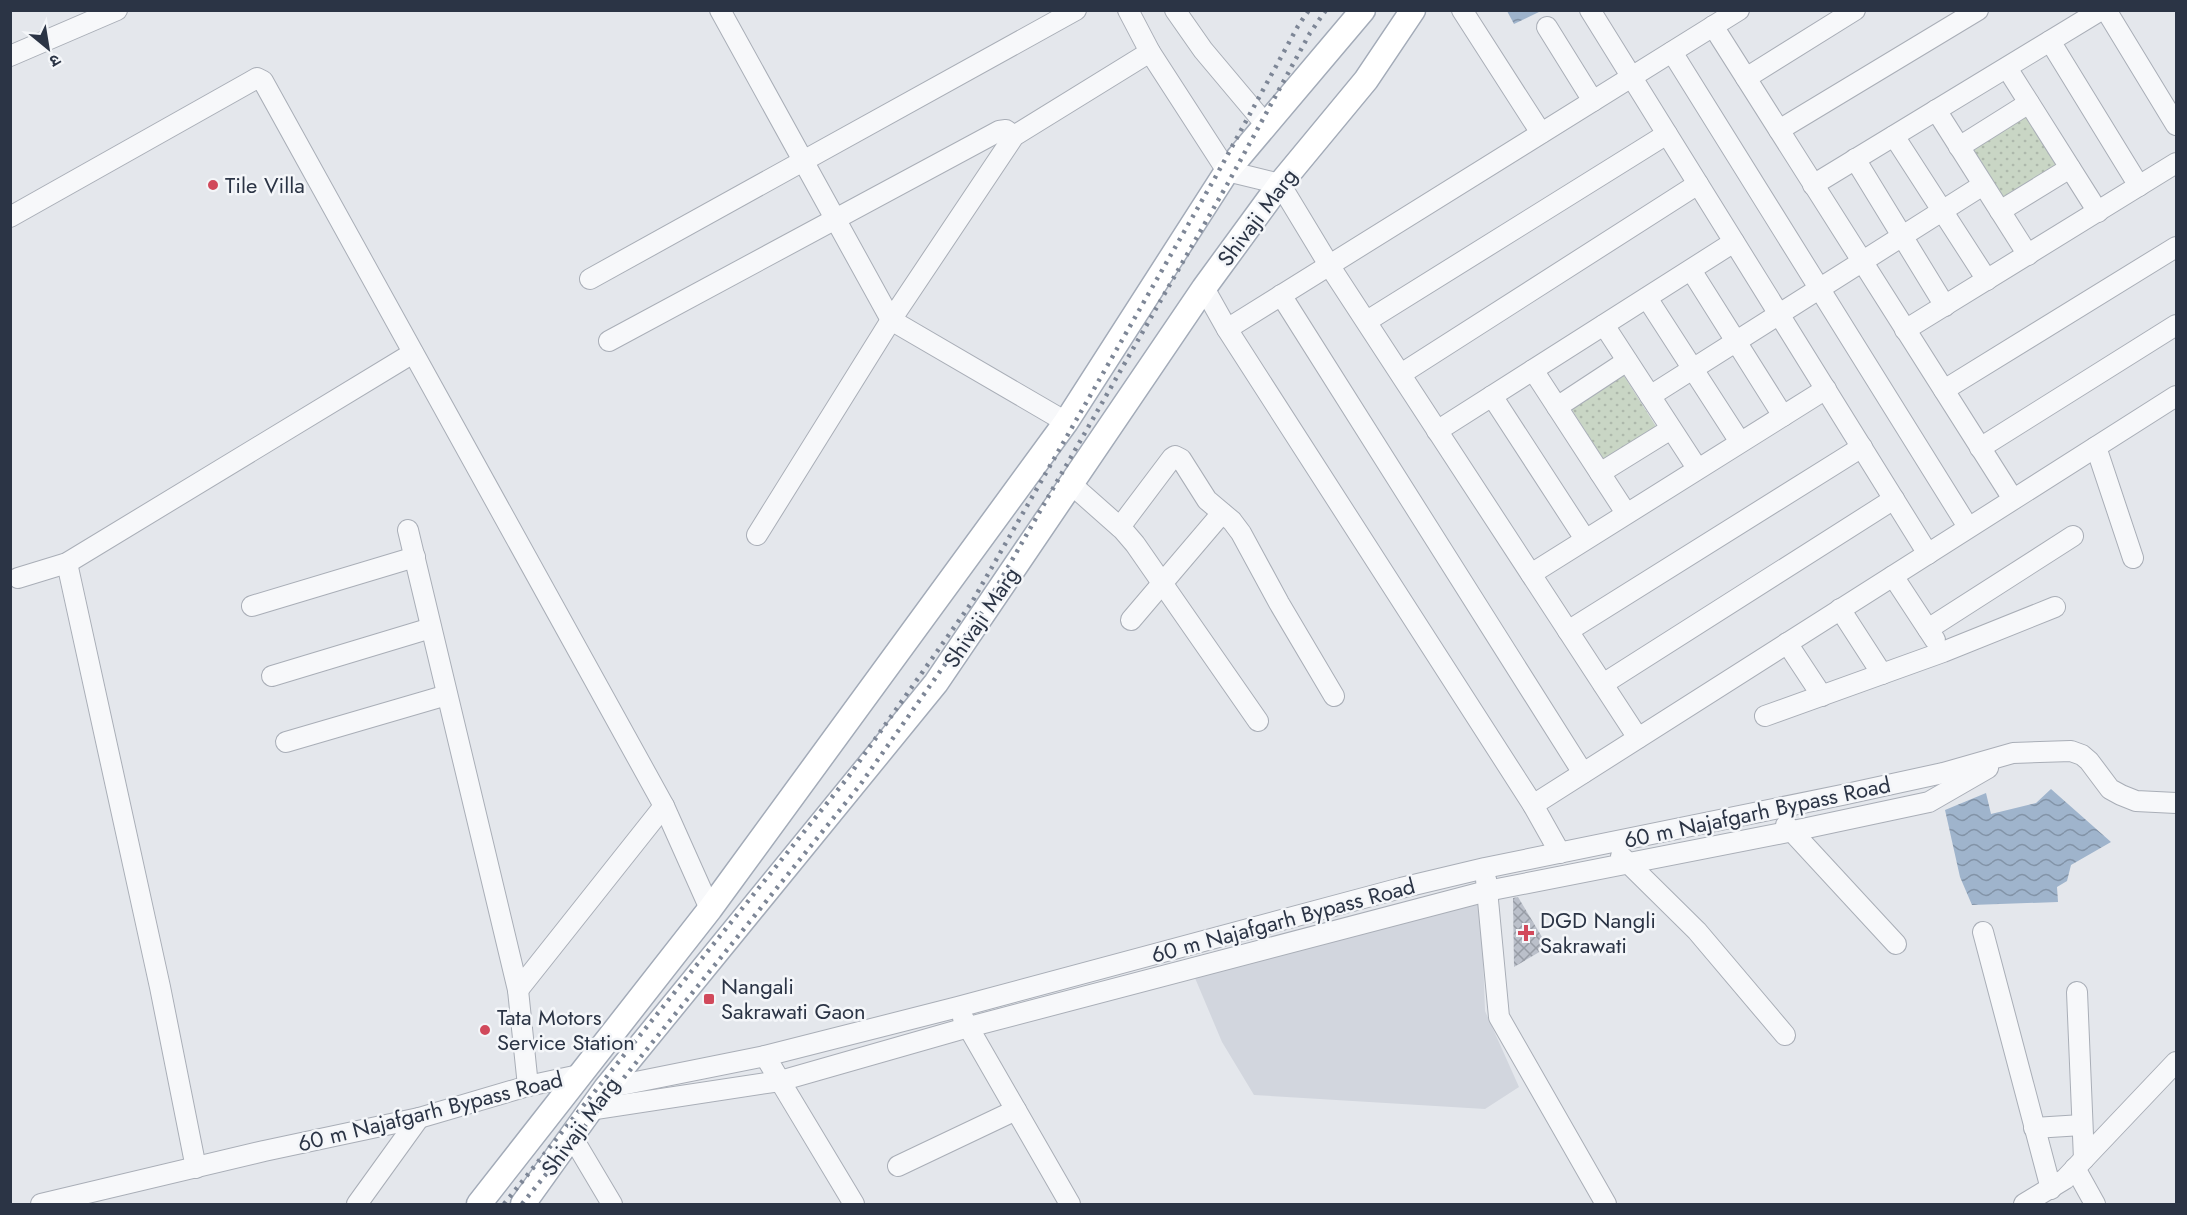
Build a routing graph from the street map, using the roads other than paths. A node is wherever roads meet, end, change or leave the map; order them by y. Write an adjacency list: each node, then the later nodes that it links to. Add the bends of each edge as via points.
1 (117, 10): 20 (street)
2 (720, 10): 36 (street)
3 (1076, 10): 36 (street)
4 (1128, 10): 18 (street)
5 (1175, 10): 27 (street)
6 (1364, 10): 27 (main road, Shivaji Marg)
7 (1413, 10): 40 (main road, Shivaji Marg, via 1366,80)
8 (1462, 10): 31 (street)
9 (1590, 10): 22 (street)
10 (1739, 10): 15 (street)
11 (1855, 10): 23 (street)
12 (1978, 10): 29 (street)
13 (2101, 10): 17 (street)
14 (2106, 10): 28 (street)
15 (1713, 26): 19 (street); 23 (street)
16 (1547, 27): 24 (street)
17 (2050, 41): 21 (street); 44 (street)
18 (1150, 52): 30 (street); 39 (street)
19 (1672, 52): 22 (street); 60 (street)
20 (10, 56)
21 (2007, 68): 25 (street); 26 (street)
22 (1632, 77): 24 (street); 32 (street)
23 (1746, 78): 29 (street)
24 (1593, 101): 31 (street)
25 (2029, 103): 34 (street); 38 (street)
26 (1936, 111): 33 (street); 34 (street)
27 (1266, 125): 39 (main road, Shivaji Marg)
28 (2176, 125)
29 (1779, 130): 42 (street)
30 (1006, 133): 49 (street); 65 (street)
31 (1541, 133): 55 (street)
32 (1667, 134): 41 (street); 66 (street)
33 (1894, 136): 35 (street); 45 (street)
34 (1959, 147): 43 (street)
35 (1855, 159): 42 (street); 50 (street)
36 (803, 161): 49 (street); 57 (street)
37 (2176, 163): 44 (street)
38 (2070, 168): 46 (street); 47 (street)
39 (1227, 171): 40 (street); 85 (main road, Shivaji Marg)
40 (1280, 184): 55 (street); 59 (main road, Shivaji Marg)
41 (1698, 184): 51 (street); 77 (street)
42 (1813, 184): 54 (street)
43 (1983, 185): 45 (street); 46 (street)
44 (2139, 186): 47 (street)
45 (1942, 211): 50 (street); 58 (street)
46 (2000, 211): 53 (street)
47 (2098, 212): 53 (street)
48 (10, 217): 73 (street, via 257,78 263,81)
49 (834, 218): 65 (street); 71 (street)
50 (1902, 236): 54 (street); 63 (street)
51 (1734, 242): 56 (street); 64 (street)
52 (2176, 247): 79 (street)
53 (2028, 255): 58 (street)
54 (1862, 261): 60 (street); 70 (street)
55 (1329, 265): 61 (street); 66 (street)
56 (1691, 270): 62 (street); 72 (street)
57 (590, 279)
58 (1987, 280): 63 (street)
59 (1204, 288): 69 (street); 94 (main road, Shivaji Marg)
60 (1820, 288): 64 (street); 100 (street)
61 (1281, 295): 69 (street); 133 (street)
62 (1647, 298): 67 (street); 75 (street)
63 (1945, 306): 70 (street)
64 (1779, 314): 72 (street); 78 (street)
65 (891, 321): 85 (street); 102 (street)
66 (1367, 321): 77 (street)
67 (1604, 325): 74 (street); 76 (street)
68 (2176, 325): 90 (street)
69 (1227, 329): 135 (street)
70 (1905, 330): 79 (street)
71 (609, 341)
72 (1736, 342): 75 (street); 84 (street)
73 (413, 353): 108 (street); 136 (street)
74 (1627, 361): 81 (street); 83 (street)
75 (1693, 369): 81 (street); 88 (street)
76 (1533, 370): 80 (street); 83 (street)
77 (1401, 374): 87 (street)
78 (1826, 389): 84 (street); 89 (street)
79 (1944, 390): 90 (street)
80 (1492, 396): 87 (street); 104 (street)
81 (1650, 396): 86 (street)
82 (2176, 396): 91 (street)
83 (1557, 407): 93 (street)
84 (1783, 416): 88 (street)
85 (1066, 422): 144 (main road, Shivaji Marg)
86 (1671, 429): 92 (street); 93 (street)
87 (1437, 431): 109 (street)
88 (1740, 442): 92 (street)
89 (1862, 447): 95 (street); 119 (street)
90 (1980, 447): 96 (street)
91 (2096, 447): 96 (street); 107 (street)
92 (1697, 468): 98 (street)
93 (1600, 473): 98 (street)
94 (1071, 484): 99 (street); 157 (main road, Shivaji Marg, via 936,683)
95 (1894, 499): 105 (street); 124 (street)
96 (2013, 499): 100 (street)
97 (1222, 513): 99 (street, via 1175,456); 112 (street); 126 (street, via 1241,533)
98 (1626, 513): 104 (street)
99 (1120, 527): 112 (street)
100 (1968, 527): 105 (street)
101 (408, 530): 106 (street)
102 (757, 535)
103 (2073, 536): 118 (street)
104 (1585, 539): 109 (street)
105 (1928, 554): 110 (street)
106 (415, 557): 113 (street); 117 (street)
107 (2133, 558)
108 (67, 563): 111 (street); 167 (street)
109 (1531, 574): 119 (street)
110 (1893, 576): 115 (street); 118 (street)
111 (18, 578)
112 (1162, 581): 116 (street); 129 (street)
113 (252, 606)
114 (2055, 607): 121 (street)
115 (1840, 609): 120 (street); 122 (street)
116 (1131, 620)
117 (431, 628): 123 (street); 125 (street)
118 (1928, 629): 121 (street)
119 (1568, 631): 124 (street)
120 (1787, 643): 127 (street); 130 (street)
121 (1943, 652): 122 (street)
122 (1882, 674): 127 (street)
123 (272, 676)
124 (1603, 684): 130 (street)
125 (447, 694): 131 (street); 147 (street)
126 (1334, 696)
127 (1822, 696): 128 (street)
128 (1766, 716)
129 (1258, 721)
130 (1638, 738): 133 (street)
131 (286, 742)
132 (2013, 753): 134 (street, via 2071,751 2090,761 2110,789 2121,795 2136,801); 137 (street, 60 m Najafgarh Bypass Road); 138 (street, 60 m Najafgarh Bypass Road, via 1929,802)
133 (1583, 773): 135 (street)
134 (2176, 803)
135 (1533, 805): 140 (street)
136 (664, 806): 144 (street); 147 (street)
137 (1772, 809): 138 (street); 139 (street, 60 m Najafgarh Bypass Road)
138 (1793, 831): 141 (street, 60 m Najafgarh Bypass Road); 146 (street)
139 (1608, 843): 140 (street, 60 m Najafgarh Bypass Road); 141 (street)
140 (1560, 853): 142 (street, 60 m Najafgarh Bypass Road)
141 (1629, 863): 143 (street, 60 m Najafgarh Bypass Road); 151 (street, via 1697,931)
142 (1485, 868): 143 (street); 149 (street, 60 m Najafgarh Bypass Road)
143 (1487, 891): 150 (street, 60 m Najafgarh Bypass Road); 176 (street, via 1499,1017)
144 (711, 909): 154 (main road, Shivaji Marg)
145 (1983, 932): 163 (street)
146 (1896, 944)
147 (518, 990): 156 (street)
148 (2077, 992): 162 (street)
149 (958, 1007): 150 (street); 152 (street, 60 m Najafgarh Bypass Road)
150 (969, 1027): 155 (street, 60 m Najafgarh Bypass Road); 160 (street)
151 (1785, 1035)
152 (765, 1056): 155 (street); 157 (street, 60 m Najafgarh Bypass Road)
153 (2176, 1062): 165 (street)
154 (579, 1075): 156 (street, 60 m Najafgarh Bypass Road); 157 (main road, 60 m Najafgarh Bypass Road); 158 (main road, Shivaji Marg)
155 (780, 1082): 159 (street, 60 m Najafgarh Bypass Road); 174 (street)
156 (528, 1086): 161 (street, 60 m Najafgarh Bypass Road)
157 (606, 1088): 159 (main road, Shivaji Marg)
158 (560, 1099): 159 (main road, 60 m Najafgarh Bypass Road); 171 (main road, Shivaji Marg)
159 (590, 1110): 164 (main road, Shivaji Marg)
160 (1016, 1110): 166 (street); 175 (street)
161 (419, 1118): 167 (street, 60 m Najafgarh Bypass Road); 170 (street)
162 (2082, 1125): 163 (street); 165 (street)
163 (2034, 1128): 168 (street)
164 (572, 1134): 172 (main road, Shivaji Marg); 173 (street)
165 (2079, 1163): 168 (street); 178 (street)
166 (898, 1166)
167 (196, 1167): 169 (street, 60 m Najafgarh Bypass Road)
168 (2050, 1189): 177 (street)
169 (47, 1204)
170 (357, 1204)
171 (479, 1204)
172 (523, 1204)
173 (612, 1204)
174 (854, 1204)
175 (1067, 1204)
176 (1606, 1204)
177 (2024, 1204)
178 (2095, 1204)

